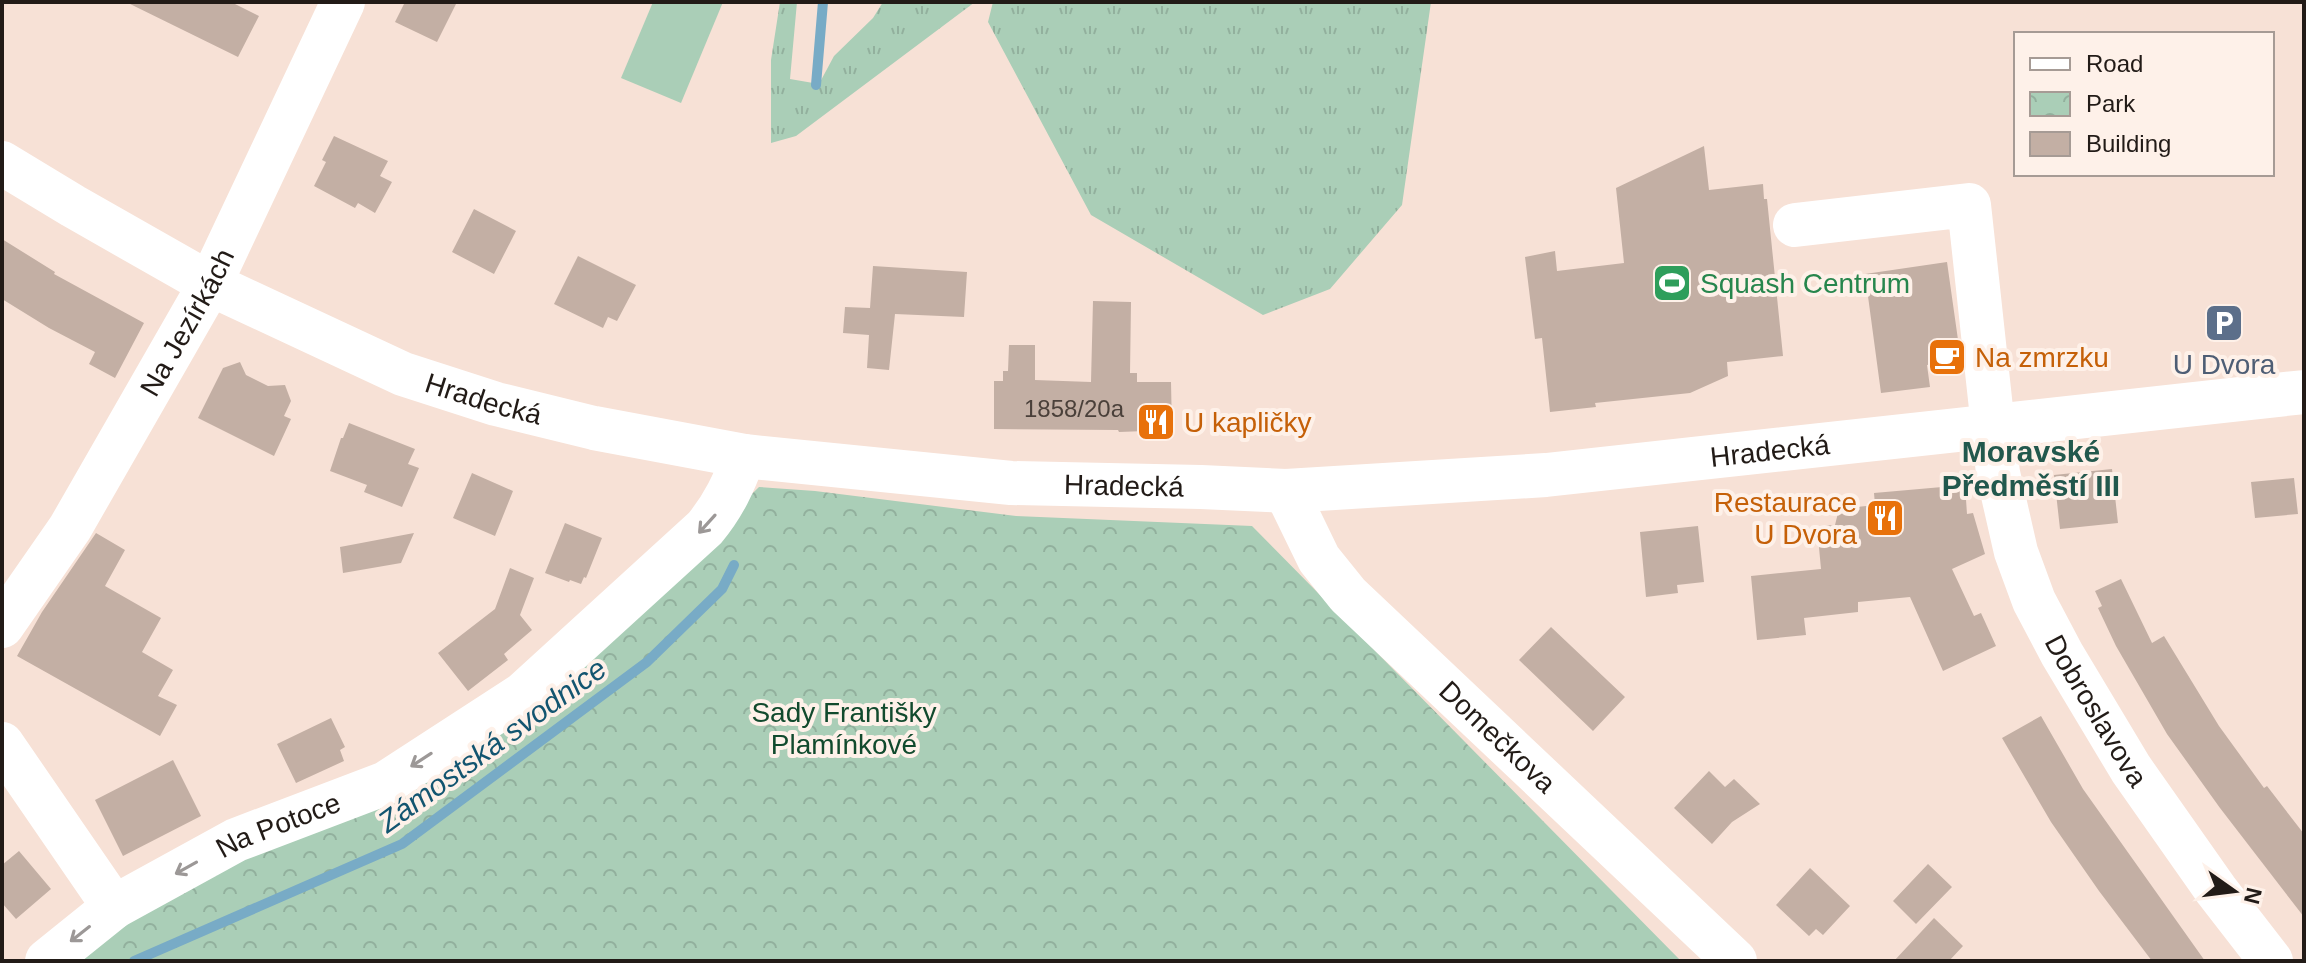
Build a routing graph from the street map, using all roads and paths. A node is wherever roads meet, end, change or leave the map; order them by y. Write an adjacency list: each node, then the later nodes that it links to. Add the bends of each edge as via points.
1 (341, 3): 4 (street, Na Jezírkách)
2 (2, 163): 4 (street, Hradecká)
3 (1795, 225): 6 (street, Dobroslavova, via 1969,205)
4 (210, 284): 7 (street, Hradecká, via 403,374 496,404); 9 (street, Na Jezírkách, via 70,528)
5 (2304, 392): 6 (street, Hradecká)
6 (1993, 426): 8 (street, Hradecká, via 1546,475); 14 (street, Dobroslavova, via 2016,552 2048,628 2131,769)
7 (744, 456): 8 (street, Hradecká, via 1011,483); 11 (street, Na Potoce, one-way to 11, via 731,491 705,528 523,694 386,783 236,840)
8 (1286, 491): 13 (street, Domečkova, via 1319,559 1348,595)
9 (2, 626)
10 (2, 744): 11 (street)
11 (114, 907): 12 (street, Na Potoce, one-way to 12)
12 (47, 961)
13 (1735, 961)
14 (2271, 961)

